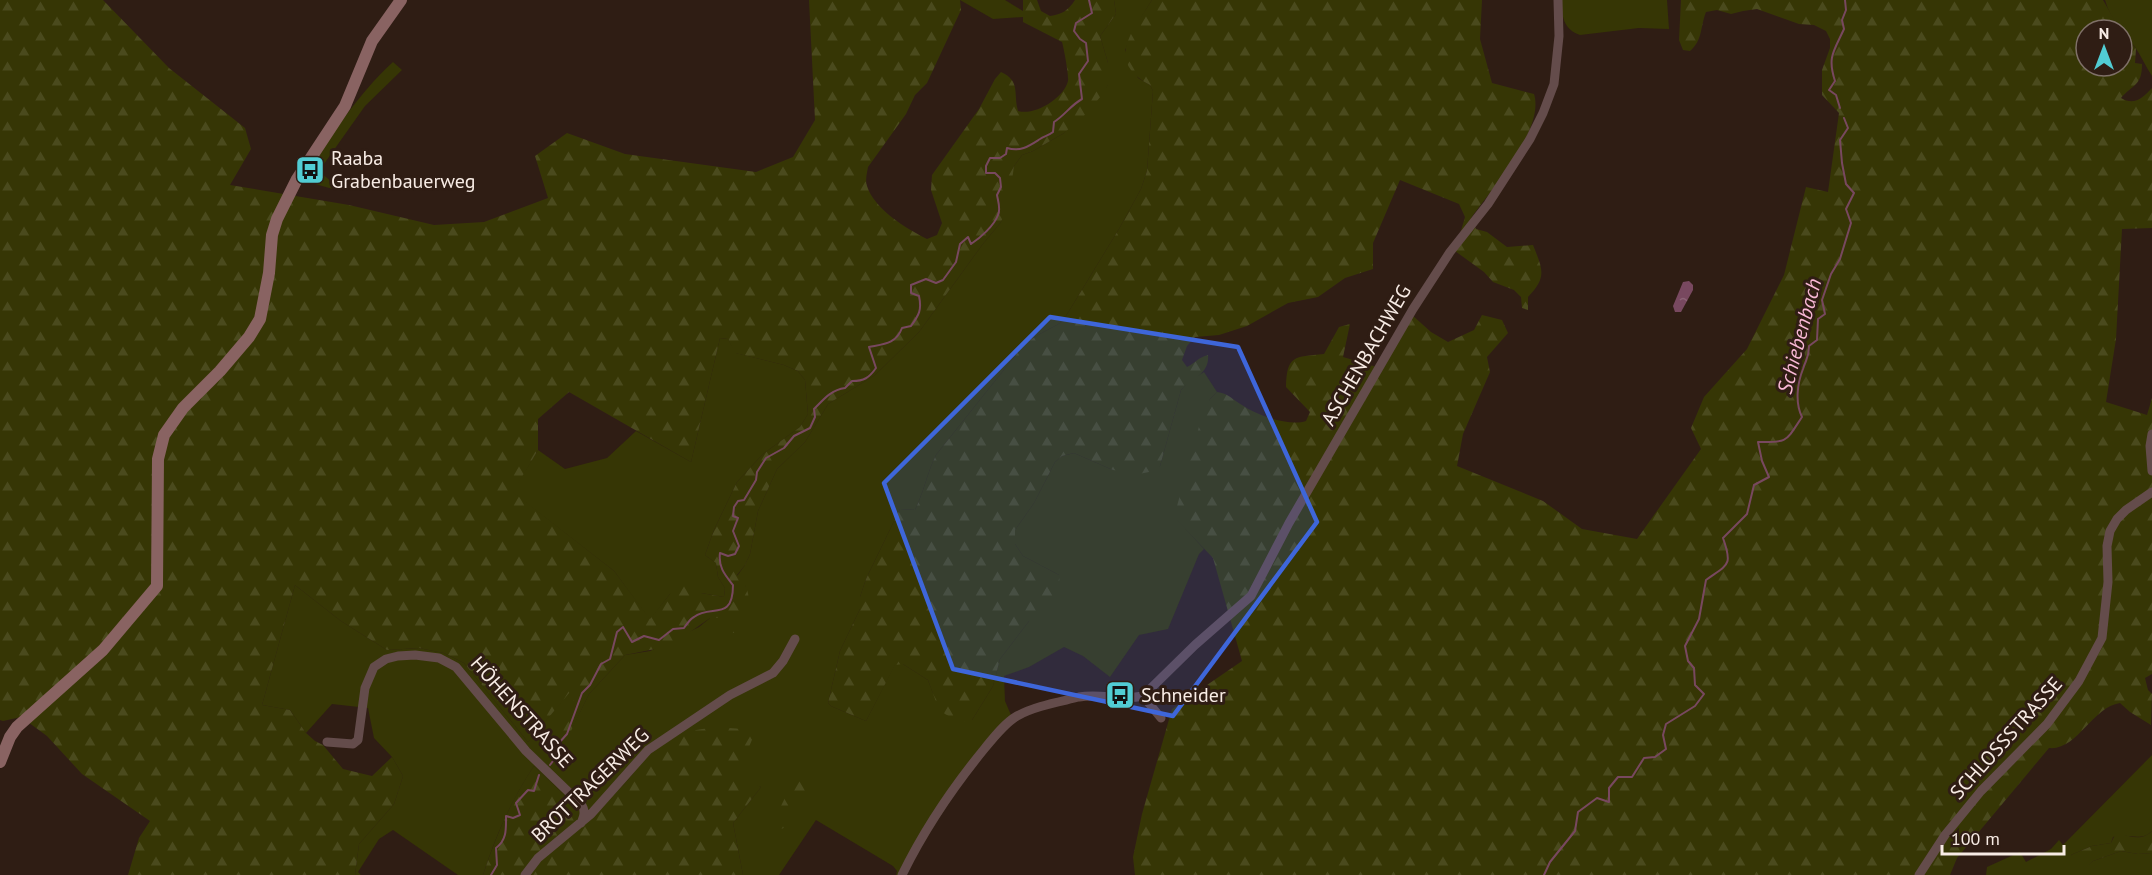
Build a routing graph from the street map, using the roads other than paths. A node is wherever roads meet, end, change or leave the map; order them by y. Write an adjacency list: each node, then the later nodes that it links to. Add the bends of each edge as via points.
1 (402, 0): 10 (street, via 372,41 345,106 280,210 272,235 260,319 249,337 183,408 164,435 158,459 157,586 103,650 17,727)
2 (1558, 0): 7 (street, ASCHENBACHWEG, via 1559,46 1554,84 1530,139 1413,309 1251,596)
3 (2152, 434): 4 (street)
4 (2152, 471)
5 (2152, 492): 14 (street, SCHLOSSSTRASSE, via 2126,510 2110,531 2102,638 2079,681 2047,724 1981,791)
6 (795, 639): 11 (street, BROTTRAGERWEG, via 772,672 729,695 648,750)
7 (1143, 696): 8 (street); 13 (street, via 1084,696 1012,719 952,792)
8 (1161, 718)
9 (327, 742): 11 (street, HÖHENSTRASSE, via 353,744 358,740 365,688 378,663 398,656 439,658 456,667 526,751 581,804 585,815)
10 (0, 762)
11 (581, 823): 12 (street, BROTTRAGERWEG, via 538,858)
12 (525, 875)
13 (902, 875)
14 (1919, 875)

